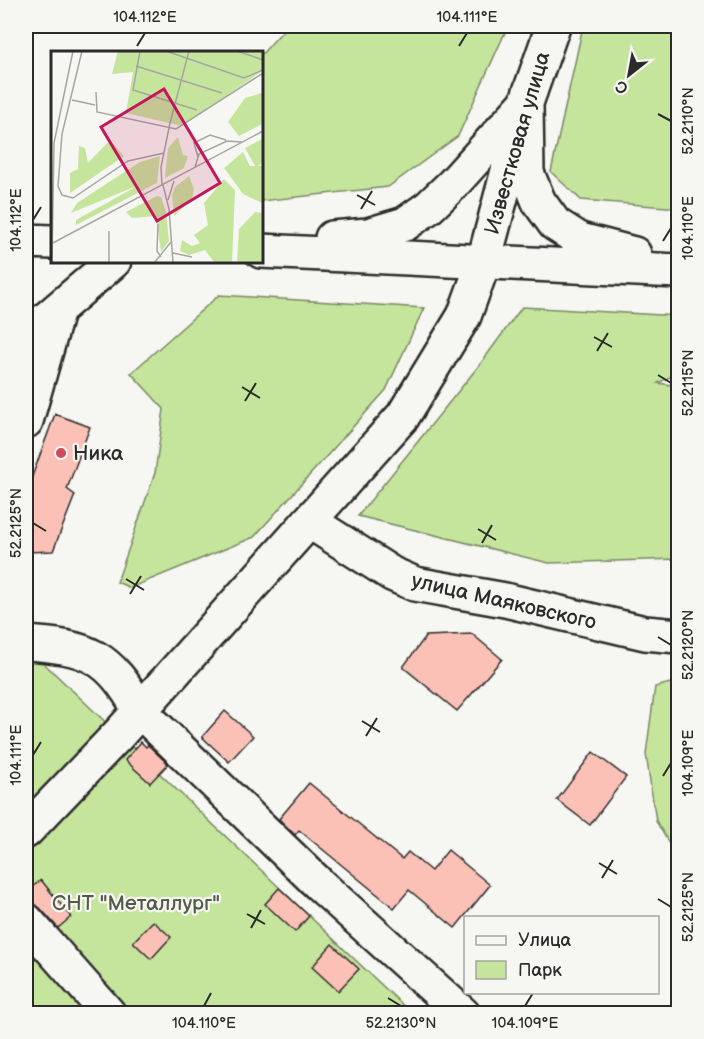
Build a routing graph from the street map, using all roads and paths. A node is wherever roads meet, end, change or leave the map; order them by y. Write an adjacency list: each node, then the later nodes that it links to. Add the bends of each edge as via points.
1 (553, 26): 2 (street, Известковая улица)
2 (526, 103): 5 (street, via 453,184 405,224 368,236); 7 (street, Известковая улица); 9 (street, via 527,174 539,202 555,224 580,240)
3 (26, 240): 4 (street)
4 (51, 242)
5 (262, 246)
6 (262, 250): 7 (street)
7 (484, 261): 10 (street); 14 (street, Известковая улица, via 464,316 402,416)
8 (113, 262): 11 (street)
9 (678, 264)
10 (678, 271)
11 (58, 309): 12 (street); 13 (street)
12 (26, 333)
13 (26, 421)
14 (309, 521): 15 (street, улица Маяковского, via 392,574 415,584 505,600 645,633); 17 (street, Известковая улица)
15 (678, 636)
16 (26, 644): 17 (street, via 55,645 96,656 127,687)
17 (140, 711): 18 (street, Известковая улица); 21 (street, via 319,884)
18 (26, 831)
19 (26, 920): 20 (street)
20 (109, 1014)
21 (463, 1014)

